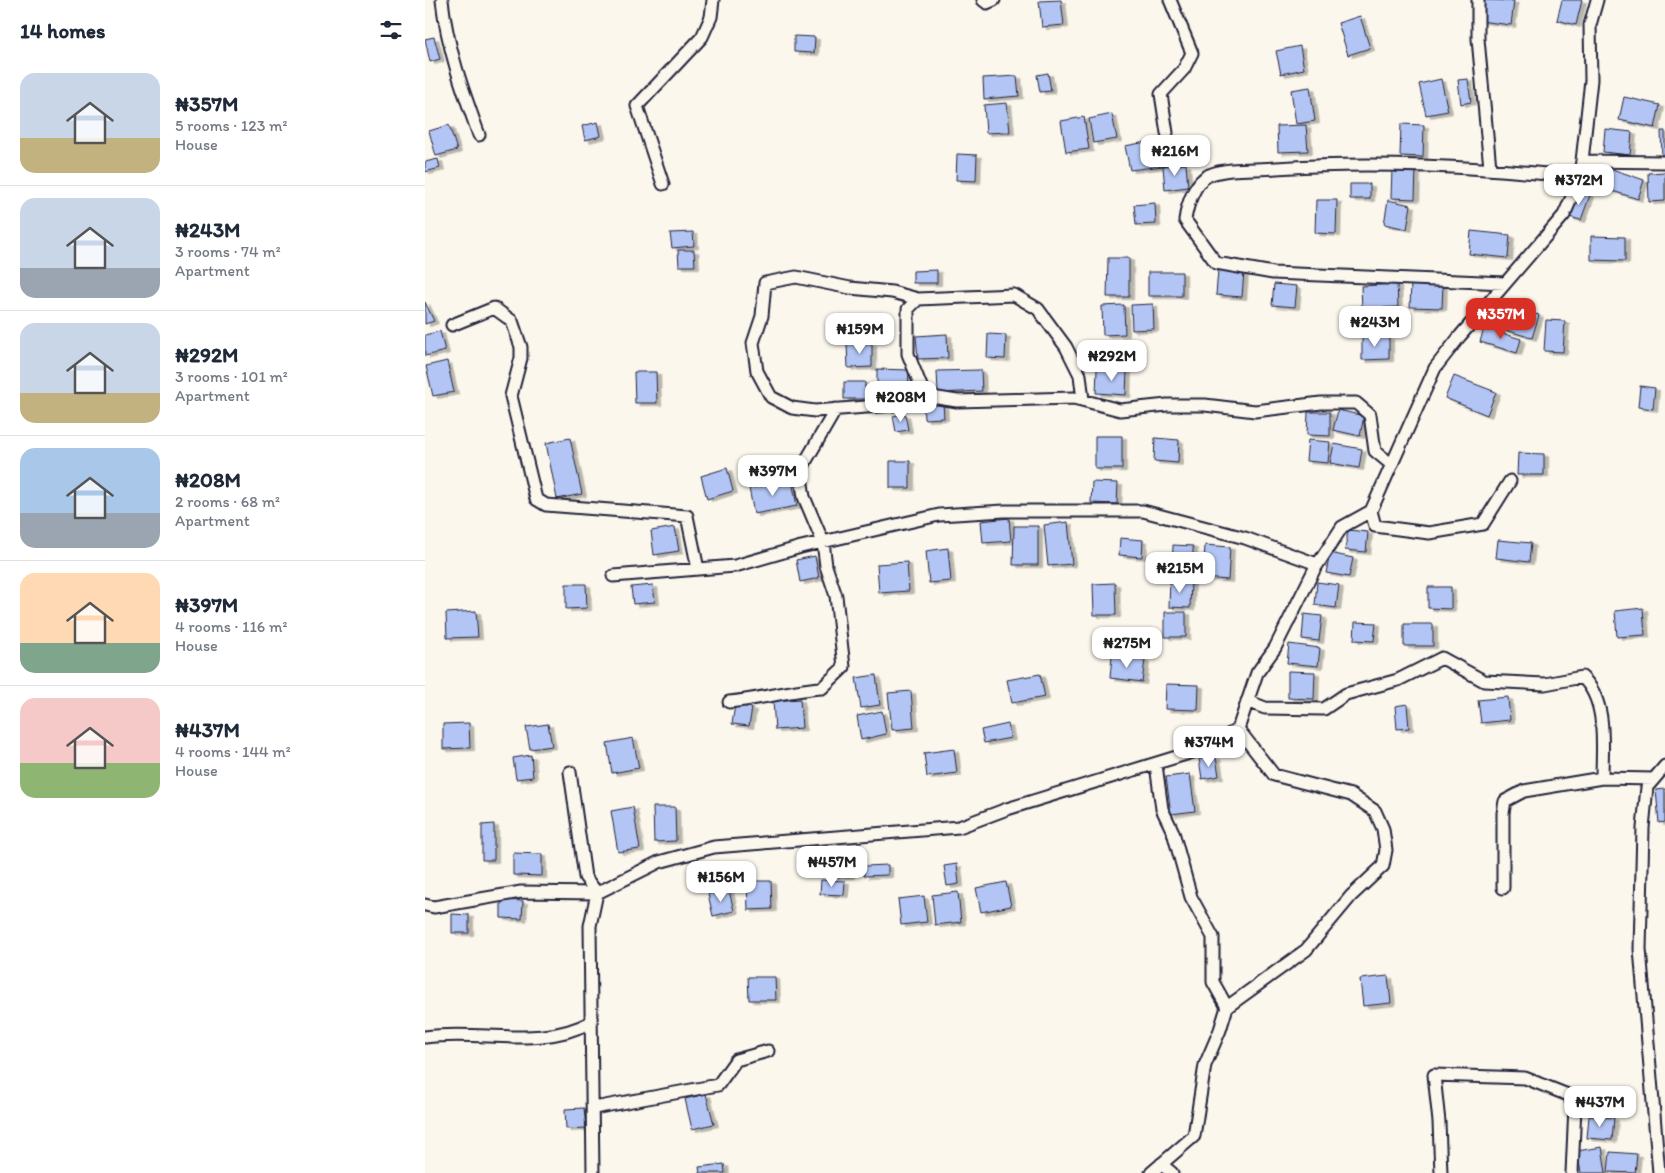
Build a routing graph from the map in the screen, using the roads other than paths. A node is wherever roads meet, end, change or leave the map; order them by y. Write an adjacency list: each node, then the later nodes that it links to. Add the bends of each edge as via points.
1 (442, 0): 9 (street, via 444,26 456,70)
2 (713, 0): 14 (street, via 711,17 702,37 637,106)
3 (983, 0): 4 (street)
4 (994, 0)
5 (1170, 0): 8 (street, via 1192,53 1161,94)
6 (1478, 0): 12 (street)
7 (1597, 0): 10 (street, via 1590,25 1591,80)
8 (1167, 133)
9 (479, 135)
10 (1582, 161): 11 (street); 13 (street)
11 (1665, 162)
12 (1490, 168): 13 (street); 15 (street, via 1391,164 1226,171 1207,176 1188,200 1185,220 1216,263 1273,272)
13 (1579, 177): 15 (street, via 1564,215)
14 (663, 184)
15 (1505, 283): 21 (street, via 1435,368)
16 (918, 299): 18 (street, via 908,309 908,354); 19 (street, via 1014,295 1038,309 1066,347 1080,375); 20 (street, via 796,277 765,283 762,316 753,344 757,371 771,398 792,408)
17 (452, 325): 26 (street, via 494,308 512,321 521,347 521,358 511,396 536,499 546,506 687,516)
18 (925, 396): 19 (street, via 957,401); 20 (street, via 893,405)
19 (1083, 400): 21 (street, via 1120,410 1205,405 1255,411 1321,403 1356,403 1370,415 1375,451)
20 (836, 409): 24 (street, via 800,471 803,497)
21 (1392, 464): 23 (street)
22 (1510, 481): 23 (street, via 1483,524 1429,533 1375,526)
23 (1371, 511): 25 (street, via 1342,527)
24 (823, 542): 25 (street, via 939,515 1004,511 1143,511 1245,538); 26 (street, via 735,566); 29 (street, via 826,566 837,596 844,667 822,688)
25 (1317, 564): 28 (street, via 1275,648 1257,672)
26 (697, 569): 27 (street)
27 (613, 576)
28 (1247, 701): 30 (street); 34 (street, via 1265,708 1324,709 1346,694 1398,680 1442,658 1484,681 1545,684 1582,677 1592,686 1603,724)
29 (729, 702)
30 (1238, 729): 31 (street, via 1209,747); 39 (street, via 1274,775 1351,795 1375,810 1383,829 1386,850 1383,866 1351,896 1306,950)
31 (1156, 765): 37 (street, via 1007,808 959,827 714,847 659,862); 39 (street, via 1162,809 1173,832 1191,897 1213,937 1213,982)
32 (1665, 766): 35 (street)
33 (570, 772): 37 (street, via 585,877)
34 (1602, 778): 35 (street); 36 (street, via 1524,791 1505,801)
35 (1654, 779): 50 (street, via 1647,787 1643,828 1640,948)
36 (1503, 888)
37 (597, 892): 38 (street, via 521,892 435,908); 40 (street, via 590,926)
38 (425, 906)
39 (1227, 1007): 44 (street, via 1205,1064 1194,1136)
40 (591, 1022): 41 (street, via 555,1036); 43 (street)
41 (425, 1037)
42 (768, 1051): 43 (street, via 736,1060 718,1085)
43 (594, 1108): 45 (street)
44 (1161, 1164): 46 (street); 47 (street)
45 (593, 1173)
46 (1151, 1173)
47 (1172, 1173)
48 (1441, 1173): 49 (street, via 1434,1075 1525,1078 1568,1095 1575,1106)
49 (1572, 1173)
50 (1659, 1173)

